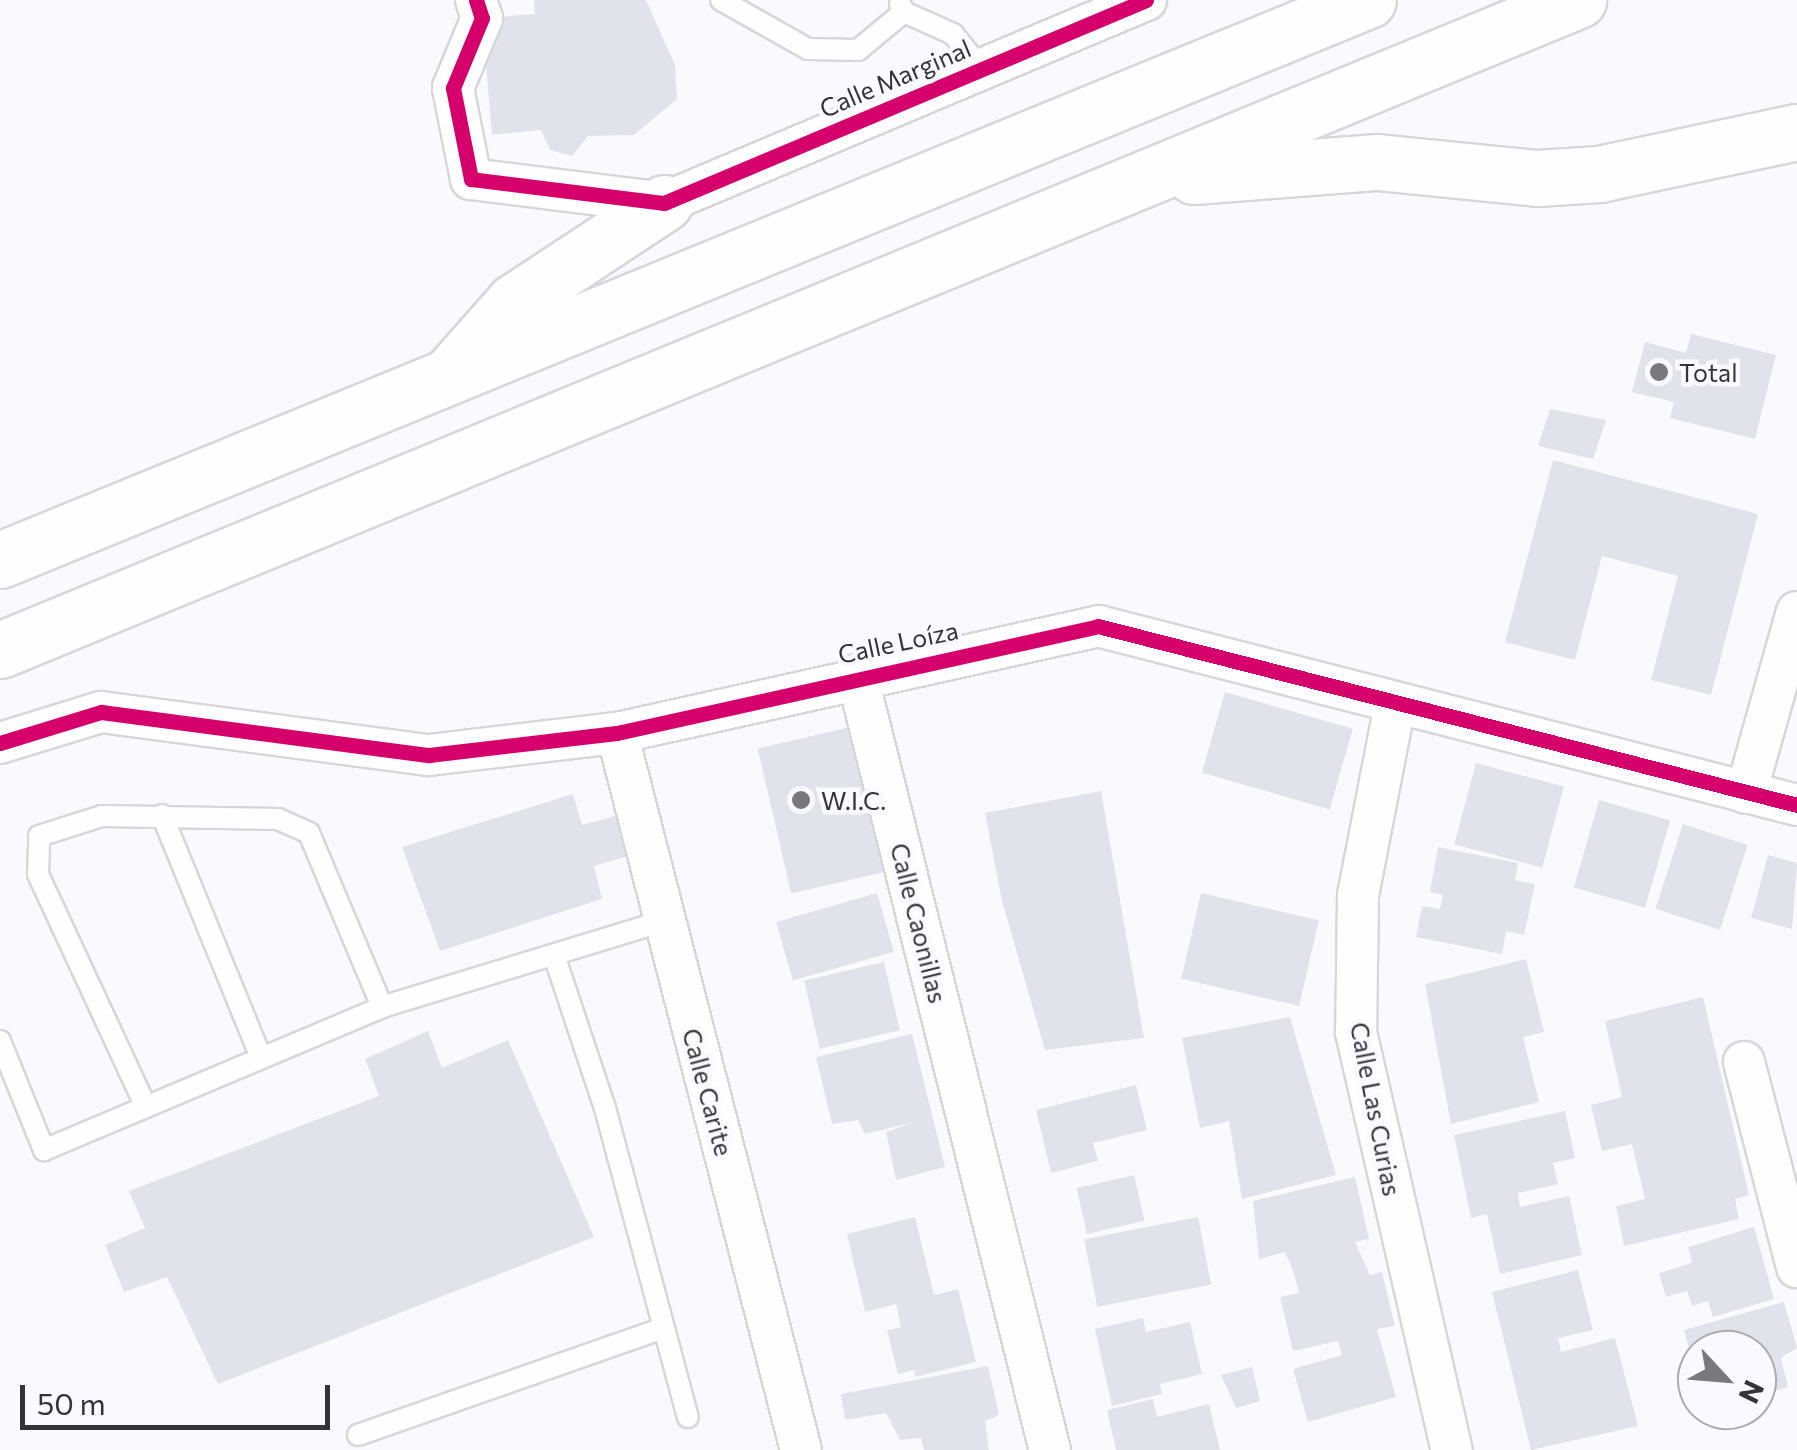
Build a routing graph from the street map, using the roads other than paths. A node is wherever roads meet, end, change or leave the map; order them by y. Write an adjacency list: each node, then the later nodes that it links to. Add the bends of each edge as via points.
1 (476, 0): 10 (street, via 482,18 454,88 472,179)
2 (721, 0): 6 (lane, via 808,48 858,50)
3 (1146, 0): 7 (street, Calle Marginal)
4 (1368, 0): 11 (main road)
5 (1578, 0): 9 (main road)
6 (901, 6): 7 (lane, via 953,34)
7 (981, 70): 10 (street, Calle Marginal)
8 (1797, 132): 9 (main road, via 1600,174 1538,178 1377,162)
9 (1156, 177): 14 (main road)
10 (664, 203): 11 (main road, via 514,302)
11 (446, 378): 12 (main road)
12 (0, 560)
13 (1797, 612): 19 (street)
14 (0, 650)
15 (857, 676): 16 (street, Calle Loíza, via 1098,626); 17 (street, Calle Loíza); 34 (street, Calle Caonillas)
16 (1395, 705): 19 (street, Calle Loíza); 35 (street, Calle Las Curias, via 1358,896 1356,1032)
17 (617, 733): 18 (street, Calle Loíza, via 428,756 101,712); 22 (street, Calle Carite)
18 (0, 743)
19 (1746, 793): 20 (street, Calle Loíza)
20 (1797, 806)
21 (162, 815): 24 (lane, via 278,819 309,833); 26 (lane); 28 (lane, via 102,816 39,836 38,874)
22 (664, 921): 23 (lane); 33 (street, Calle Carite)
23 (554, 954): 24 (lane); 30 (lane, via 605,1108)
24 (382, 1007): 26 (lane)
25 (0, 1041): 28 (lane, via 44,1150)
26 (262, 1058): 28 (lane)
27 (1744, 1062): 29 (street)
28 (146, 1107)
29 (1797, 1265)
30 (664, 1328): 31 (lane); 32 (lane)
31 (688, 1417)
32 (358, 1435)
33 (801, 1450)
34 (1050, 1450)
35 (1452, 1450)

